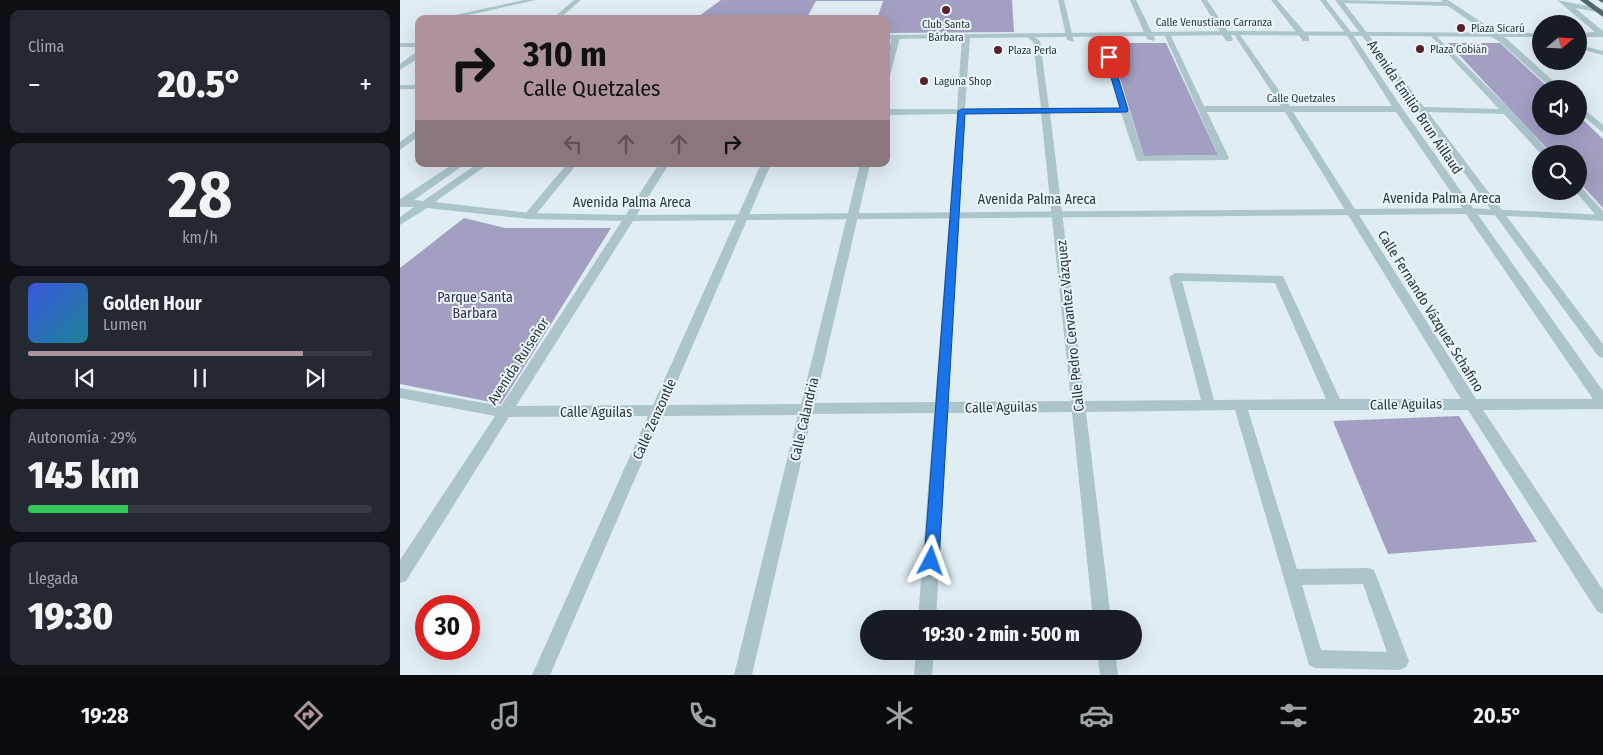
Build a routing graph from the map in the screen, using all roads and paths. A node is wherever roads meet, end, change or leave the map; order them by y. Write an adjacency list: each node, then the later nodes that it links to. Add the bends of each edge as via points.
1 (533, 0): 12 (street)
2 (578, 0): 16 (street)
3 (1061, 0): 32 (street)
4 (1134, 0): 28 (street)
5 (1204, 0): 24 (street, Calle Fernando Vázquez Schafino)
6 (1274, 0): 25 (street)
7 (1323, 0): 26 (street, Avenida Emilio Brun Aillaud)
8 (1338, 0): 10 (street); 29 (street, Avenida Emilio Brun Aillaud)
9 (1584, 0): 13 (highway)
10 (1446, 2): 19 (street)
11 (1563, 2): 13 (street); 17 (street)
12 (508, 5): 14 (street); 15 (street)
13 (1603, 13)
14 (459, 15)
15 (494, 15)
16 (560, 15)
17 (1579, 15)
18 (1588, 23): 21 (street)
19 (1495, 34): 22 (street, Calle Venustiano Carranza); 30 (street, Calle Venustiano Carranza); 38 (street)
20 (1588, 34): 21 (street)
21 (1603, 34): 33 (street)
22 (1532, 35)
23 (1169, 36): 24 (street, Calle Venustiano Carranza); 28 (street, Calle Venustiano Carranza); 49 (street)
24 (1233, 36): 25 (street, Calle Venustiano Carranza); 52 (street, Calle Fernando Vázquez Schafino)
25 (1304, 36): 26 (street, Calle Venustiano Carranza)
26 (1351, 36): 29 (street, Calle Venustiano Carranza); 50 (street, Avenida Emilio Brun Aillaud)
27 (1102, 37): 28 (street, Calle Venustiano Carranza); 32 (street, Calle Venustiano Carranza); 51 (street)
28 (1150, 37)
29 (1367, 37): 30 (street, Calle Venustiano Carranza); 53 (street, Avenida Emilio Brun Aillaud)
30 (1435, 37): 38 (street, Calle Venustiano Carranza); 57 (street)
31 (1033, 38): 32 (street, Calle Venustiano Carranza); 34 (street, Calle Venustiano Carranza); 55 (street, Calle Pedro Cervantez Vázquez)
32 (1070, 38)
33 (1588, 38)
34 (966, 39): 37 (street, Calle Venustiano Carranza); 54 (street)
35 (400, 40): 36 (street)
36 (415, 40)
37 (892, 40)
38 (1504, 41): 39 (street, Calle Venustiano Carranza); 46 (street)
39 (1532, 41)
40 (400, 45): 41 (street)
41 (415, 45)
42 (1588, 49): 43 (street)
43 (1603, 53)
44 (415, 57): 45 (street)
45 (400, 68)
46 (1547, 80)
47 (400, 87): 48 (street)
48 (415, 87)
49 (1203, 109): 51 (street, via 1224,158 1140,159); 52 (street, Calle Quetzales)
50 (1398, 109): 52 (street, Calle Quetzales); 74 (street, Avenida Emilio Brun Aillaud)
51 (1125, 110): 55 (street)
52 (1288, 110): 75 (street, Calle Fernando Vázquez Schafino)
53 (1422, 110): 57 (street); 76 (street, Avenida Emilio Brun Aillaud)
54 (962, 111): 55 (street); 56 (street); 77 (street)
55 (1045, 111): 78 (street, Calle Pedro Cervantez Vázquez)
56 (890, 112)
57 (1508, 112): 62 (street)
58 (1588, 116): 59 (street); 60 (street)
59 (1603, 117)
60 (1603, 130)
61 (415, 135): 63 (street)
62 (1538, 145)
63 (400, 148)
64 (456, 167): 70 (street)
65 (479, 167): 73 (street)
66 (570, 167): 79 (street)
67 (662, 167): 83 (street, Avenida Ruiseñor)
68 (765, 167): 80 (street, Calle Zenzontle)
69 (864, 167): 81 (street, Calle Calandria)
70 (414, 196): 72 (street, Avenida Palma Areca); 73 (street, Avenida Palma Areca)
71 (1587, 199): 82 (street)
72 (401, 201): 73 (street, Avenida Palma Areca)
73 (433, 203): 79 (street, Avenida Palma Areca); 84 (street)
74 (1469, 211): 75 (street, Avenida Palma Areca); 76 (street, Avenida Palma Areca); 88 (street, Avenida Emilio Brun Aillaud)
75 (1352, 212): 78 (street, Avenida Palma Areca); 87 (street, Calle Fernando Vázquez Schafino)
76 (1499, 213): 82 (street, Avenida Palma Areca); 85 (street, Avenida Emilio Brun Aillaud)
77 (955, 214): 78 (street, Avenida Palma Areca); 81 (street, Avenida Palma Areca); 93 (street)
78 (1059, 214): 92 (street, Calle Pedro Cervantez Vázquez)
79 (529, 216): 83 (street, Avenida Palma Areca)
80 (743, 216): 81 (street, Avenida Palma Areca); 83 (street, Avenida Palma Areca); 96 (street, Calle Zenzontle)
81 (853, 216): 94 (street, Calle Calandria)
82 (1603, 217)
83 (629, 218): 95 (street, Avenida Ruiseñor)
84 (400, 222)
85 (1603, 354)
86 (400, 393): 95 (street, Calle Aguilas)
87 (1471, 403): 88 (street, Calle Aguilas); 90 (street, Calle Aguilas); 99 (street, Calle Fernando Vázquez Schafino)
88 (1603, 403)
89 (1240, 404): 90 (street, Calle Aguilas); 91 (street, Calle Aguilas); 98 (street)
90 (1335, 404): 91 (street, via 1279,279 1175,277)
91 (1210, 405): 92 (street, Calle Aguilas)
92 (1077, 406): 93 (street, Calle Aguilas); 101 (street, Calle Pedro Cervantez Vázquez)
93 (942, 408): 94 (street, Calle Aguilas); 100 (street)
94 (807, 410): 96 (street, Calle Aguilas); 105 (street, Calle Calandria)
95 (504, 412): 96 (street, Calle Aguilas); 97 (street, Avenida Ruiseñor)
96 (657, 412): 104 (street, Calle Zenzontle)
97 (400, 575)
98 (1291, 577): 98 (street, via 1315,659 1400,661 1368,576)
99 (1603, 605)
100 (928, 610)
101 (1101, 610)
102 (925, 660): 106 (street)
103 (1107, 660): 107 (street)
104 (542, 675)
105 (743, 675)
106 (924, 675)
107 (1108, 675)

